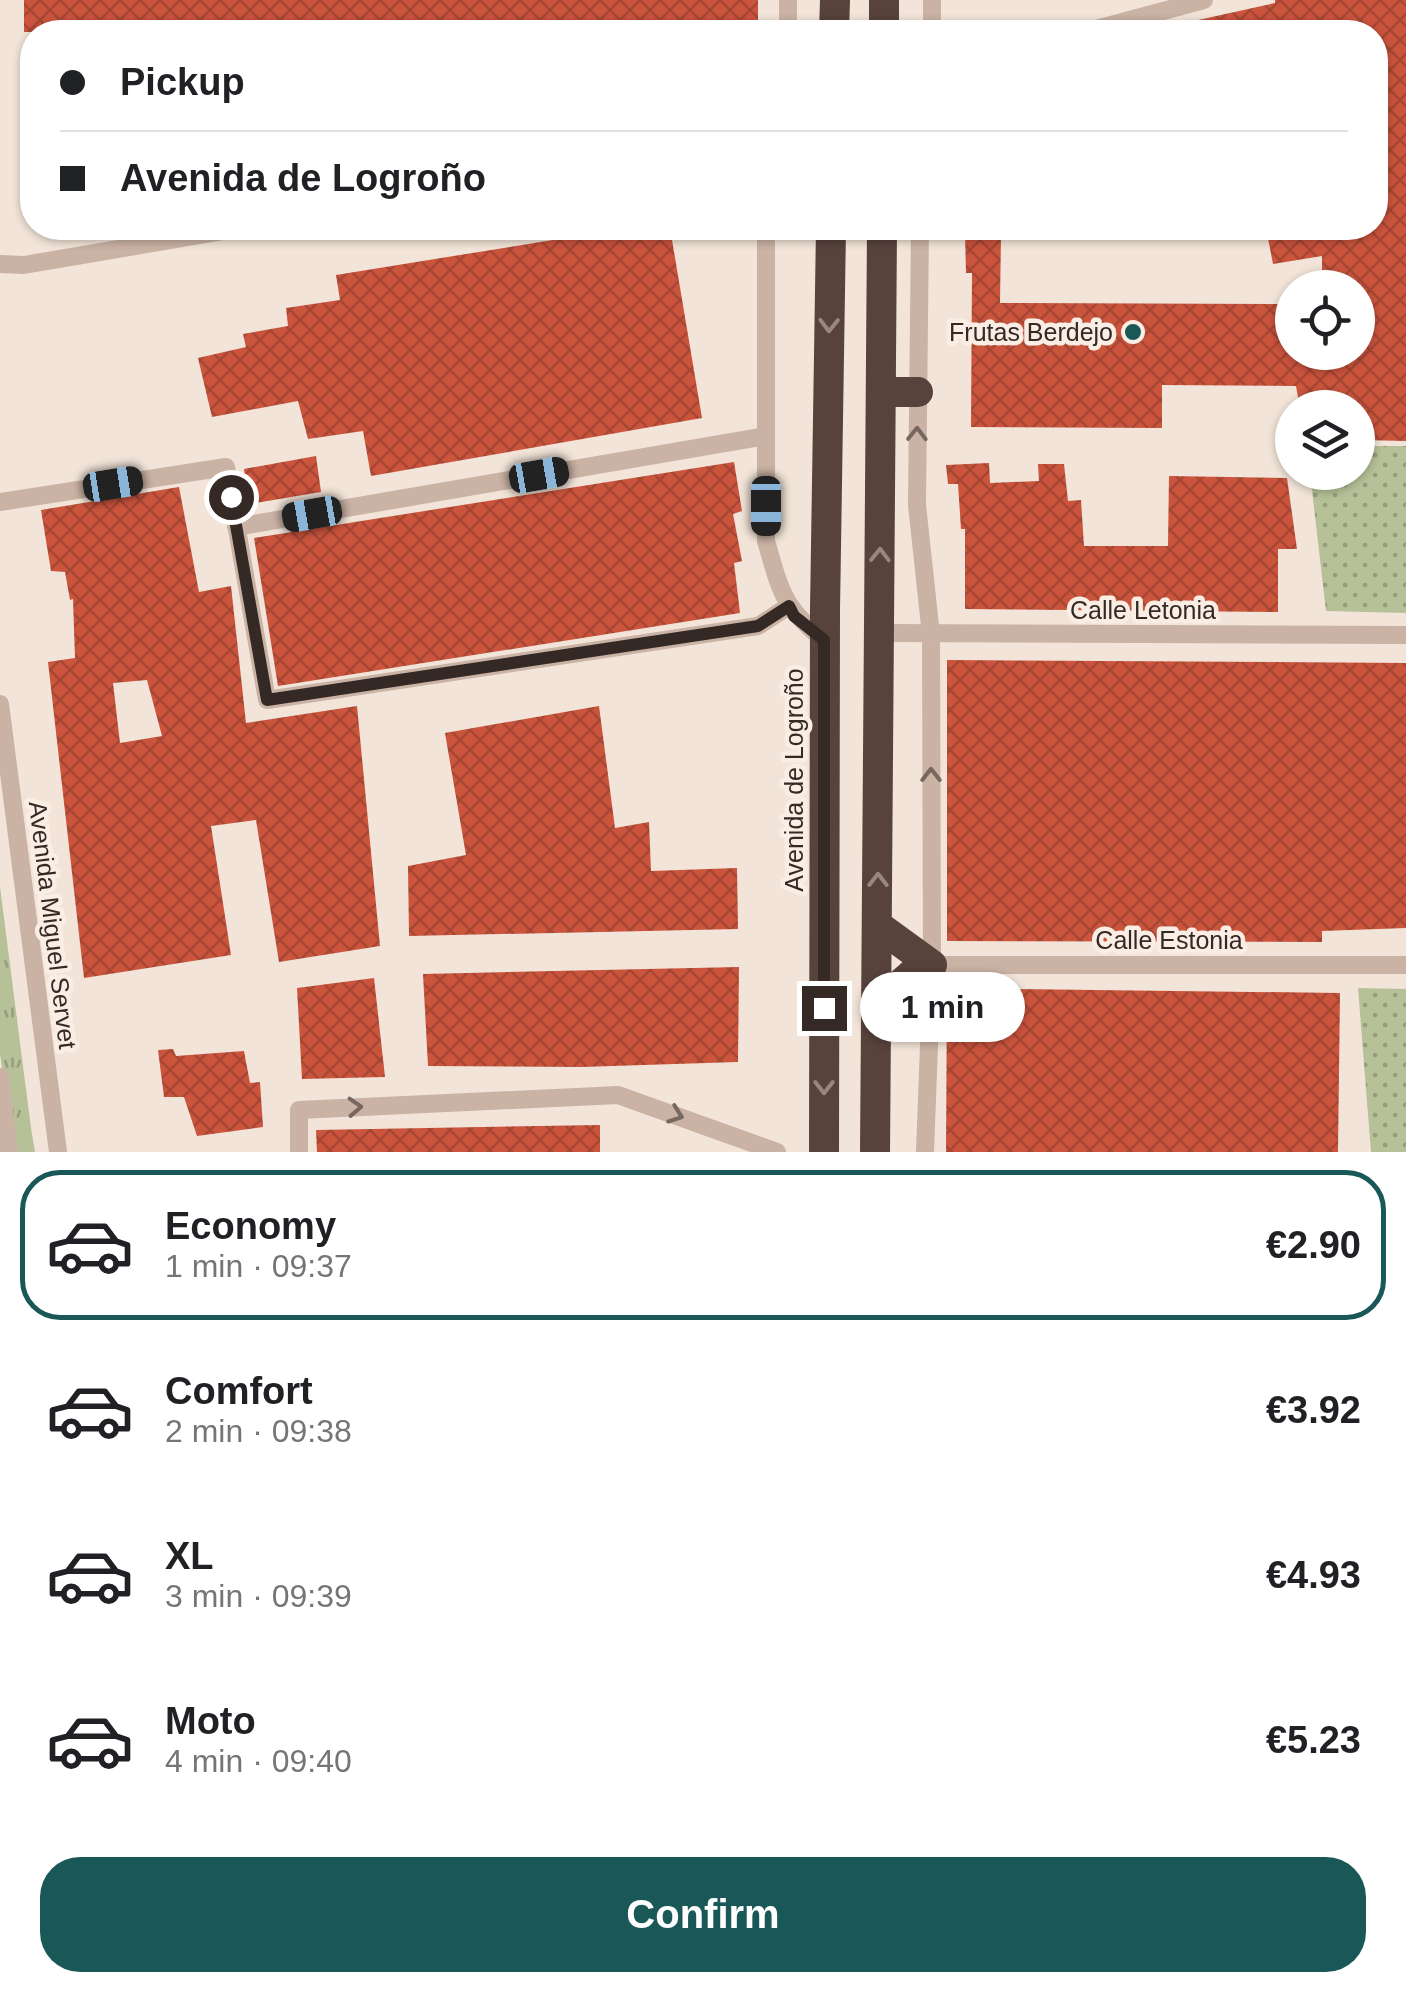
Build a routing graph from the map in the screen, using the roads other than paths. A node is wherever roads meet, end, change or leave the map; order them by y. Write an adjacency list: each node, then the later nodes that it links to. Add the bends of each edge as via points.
1 (1204, 0): 2 (street)
2 (1130, 20)
3 (171, 240): 8 (street)
4 (766, 240): 11 (street)
5 (830, 240): 18 (highway, Avenida de Logroño, one-way to 18)
6 (882, 240): 9 (highway)
7 (920, 240): 10 (street)
8 (0, 264)
9 (882, 392): 10 (highway); 15 (highway, one-way to 9)
10 (918, 392): 16 (street, one-way to 10, via 916,505)
11 (766, 436): 13 (street); 14 (street, via 766,541)
12 (0, 502): 13 (street, via 226,467)
13 (236, 527): 14 (street, via 267,700 758,626)
14 (789, 606): 18 (street)
15 (879, 633): 16 (street, Calle Letonia); 20 (highway, one-way to 15)
16 (931, 635): 17 (street, Calle Letonia); 22 (street, one-way to 16)
17 (1406, 635)
18 (824, 640): 29 (highway, Avenida de Logroño, one-way to 29)
19 (0, 704): 26 (street, Avenida Miguel Servet)
20 (878, 925): 22 (highway); 23 (highway)
21 (1406, 964): 22 (street, Calle Estonia)
22 (932, 966): 23 (highway, via 914,972); 31 (street)
23 (876, 1006): 30 (highway)
24 (0, 1077): 25 (street)
25 (9, 1152)
26 (58, 1152)
27 (299, 1152): 28 (street, one-way to 28, via 300,1110 618,1095)
28 (777, 1152)
29 (824, 1152)
30 (875, 1152)
31 (925, 1152)

